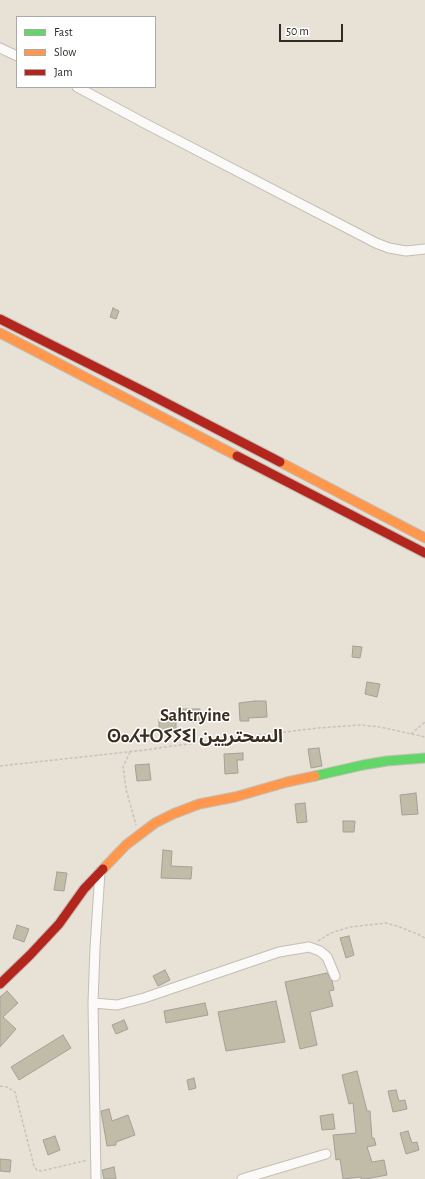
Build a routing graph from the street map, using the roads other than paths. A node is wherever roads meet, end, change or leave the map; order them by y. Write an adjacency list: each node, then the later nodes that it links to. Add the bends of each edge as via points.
1 (0, 48): 2 (street)
2 (16, 56)
3 (79, 88): 4 (street, via 376,243 406,251)
4 (425, 249)
5 (0, 320): 7 (main road, via 147,393)
6 (0, 333): 8 (main road)
7 (425, 538)
8 (425, 554)
9 (425, 758): 10 (main road, via 363,765 200,804 155,823 117,853)
10 (100, 872): 12 (main road, via 54,930); 13 (street)
11 (335, 976): 13 (street, via 327,958 320,951 309,947 279,952 144,998 116,1005)
12 (0, 984)
13 (93, 1003): 15 (street)
14 (326, 1154): 16 (street)
15 (96, 1179)
16 (242, 1179)

